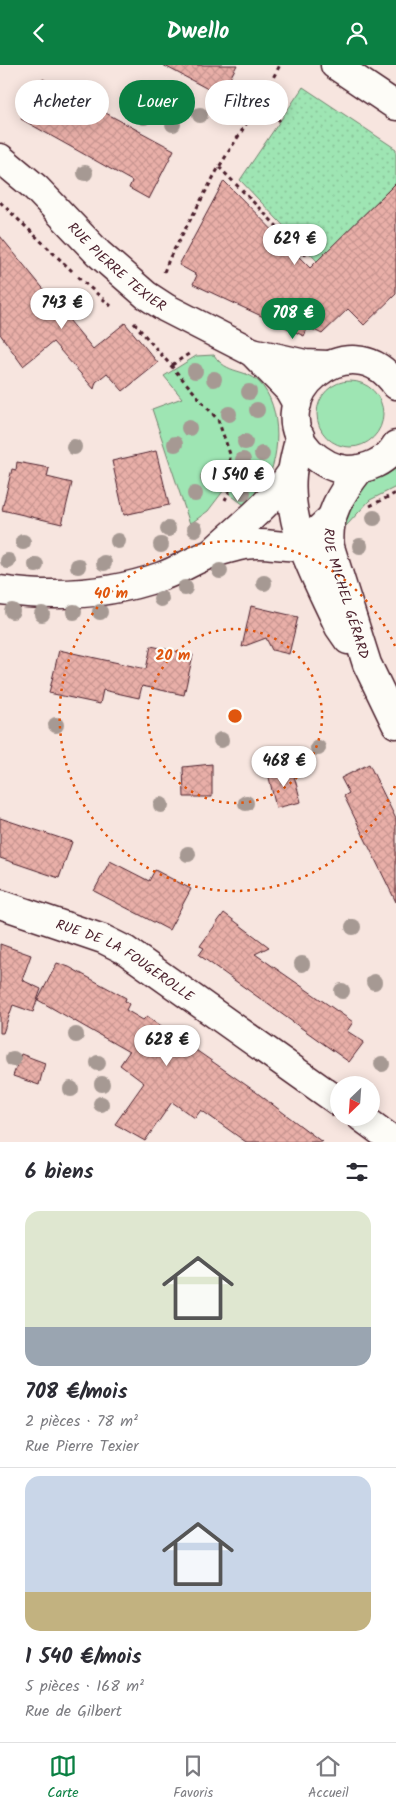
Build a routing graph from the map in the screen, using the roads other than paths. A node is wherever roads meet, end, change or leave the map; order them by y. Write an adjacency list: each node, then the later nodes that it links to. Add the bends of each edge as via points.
1 (335, 65): 2 (street)
2 (396, 106)
3 (0, 158): 4 (street, RUE PIERRE TEXIER, via 36,188 92,247 146,295 174,313)
4 (252, 352): 5 (street, RUE PIERRE TEXIER, via 305,364); 7 (street, RUE PIERRE TEXIER, via 289,390)
5 (328, 365): 6 (street, RUE PIERRE TEXIER, via 342,361 368,363); 7 (street, via 308,381)
6 (394, 379)
7 (297, 404): 8 (street)
8 (300, 436): 10 (street, via 318,459 345,470); 11 (street, RUE MICHEL GÉRARD)
9 (395, 448): 10 (street, via 378,462)
10 (360, 469): 12 (street, RUE MICHEL GÉRARD, via 338,499)
11 (292, 472): 13 (street, RUE MICHEL GÉRARD, via 292,515); 14 (street, via 264,508)
12 (330, 519): 13 (street); 16 (street, RUE MICHEL GÉRARD, via 330,547)
13 (301, 546): 14 (street, via 254,544); 16 (street, RUE MICHEL GÉRARD, via 340,627)
14 (212, 553): 15 (street, via 183,569 125,587 64,596)
15 (0, 590)
16 (367, 665): 17 (street, RUE MICHEL GÉRARD)
17 (396, 724)
18 (0, 904): 19 (street, RUE DE LA FOUGEROLLE, via 103,939 125,950)
19 (330, 1096)
20 (373, 1126): 21 (street)
21 (395, 1142)

